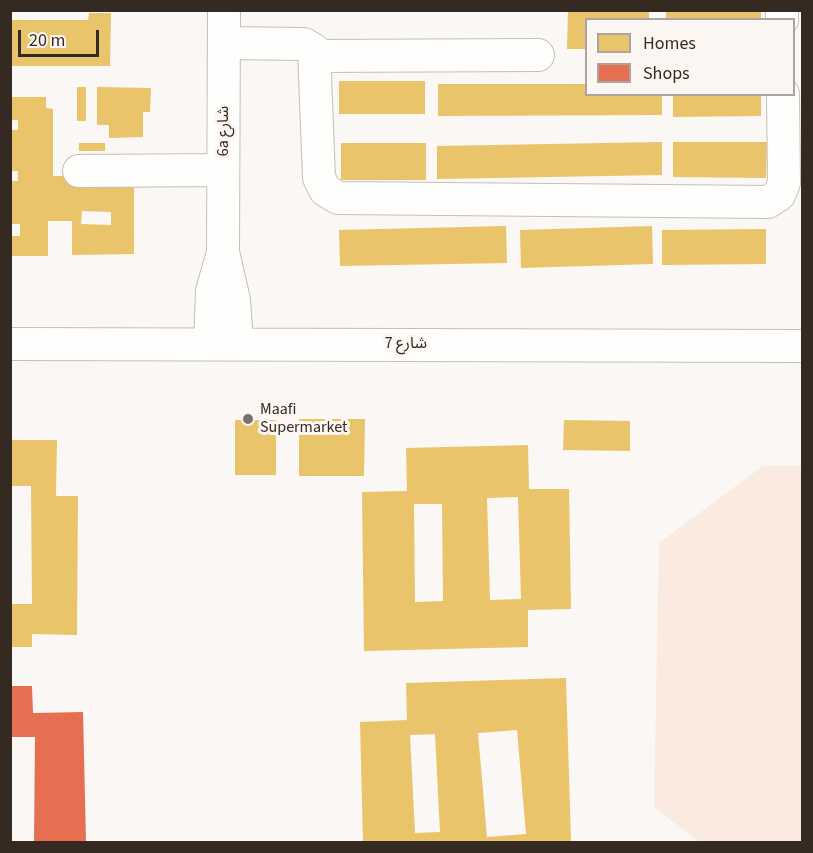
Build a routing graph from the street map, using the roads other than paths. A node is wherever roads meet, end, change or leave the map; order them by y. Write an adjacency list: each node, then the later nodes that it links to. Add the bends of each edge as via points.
1 (224, 10): 2 (street, 6a شارع)
2 (224, 43): 4 (street, via 304,44 314,50); 6 (street, 6a شارع)
3 (538, 55): 4 (street)
4 (315, 56): 5 (street, via 318,178 325,190 338,198 768,202 779,195 784,183)
5 (783, 96)
6 (224, 170): 7 (street); 9 (street, 6a شارع, via 224,252 212,291)
7 (79, 171)
8 (10, 344): 9 (street, شارع 7)
9 (224, 344): 10 (street, شارع 7)
10 (802, 346)

